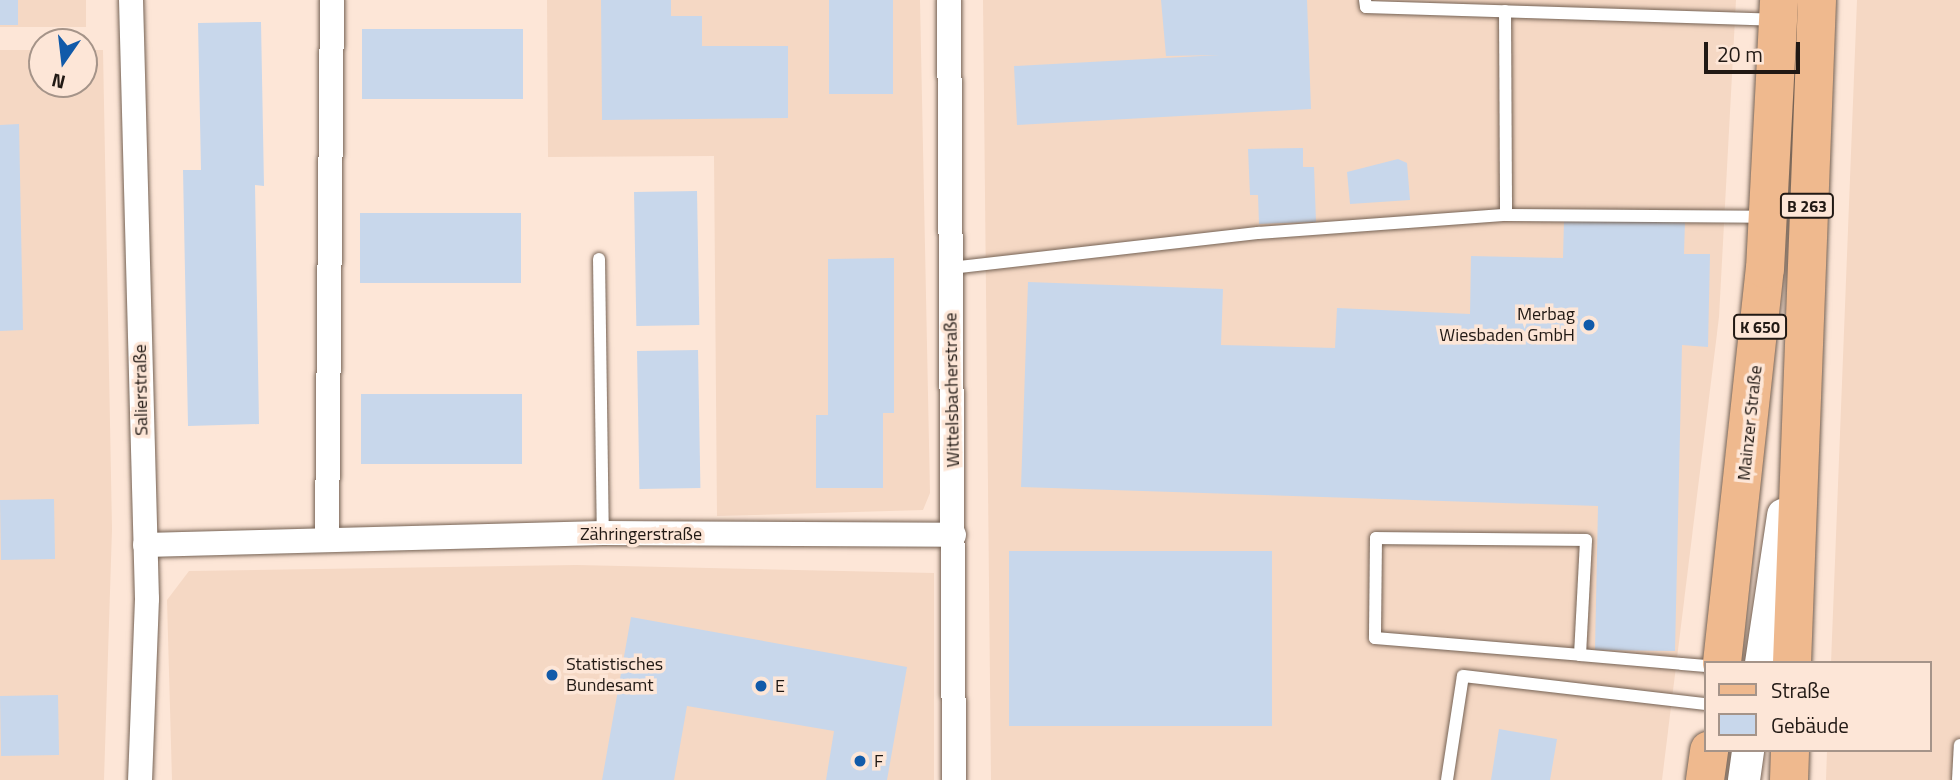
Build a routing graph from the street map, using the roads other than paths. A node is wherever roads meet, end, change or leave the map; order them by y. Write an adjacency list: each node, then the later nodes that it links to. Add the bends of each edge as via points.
1 (131, 0): 16 (street, Salierstraße)
2 (332, 0): 15 (street)
3 (948, 0): 11 (street, Wittelsbacherstraße)
4 (1366, 0): 7 (lane, via 1366,7)
5 (1817, 0): 12 (main road, B 263)
6 (1779, 10): 7 (lane); 9 (main road, Mainzer Straße / K 650)
7 (1505, 11): 8 (lane)
8 (1506, 215): 9 (lane); 11 (lane, via 1258,233)
9 (1769, 217): 17 (main road, Mainzer Straße / K 650)
10 (598, 259): 13 (lane)
11 (950, 268): 14 (street, Wittelsbacherstraße)
12 (1798, 412): 21 (street); 22 (main road, B 263)
13 (603, 533): 14 (street, Zähringerstraße); 15 (street, Zähringerstraße)
14 (954, 535): 31 (street, Wittelsbacherstraße)
15 (327, 537): 16 (street, Zähringerstraße)
16 (145, 545): 30 (street, Salierstraße)
17 (1735, 594): 19 (main road, Mainzer Straße); 20 (street, Mainzer Straße / K 650)
18 (1580, 655): 18 (lane, via 1375,638 1376,538 1586,540); 23 (lane)
19 (1722, 661)
20 (1737, 661)
21 (1761, 661)
22 (1792, 661)
23 (1704, 666)
24 (1704, 704): 32 (lane, via 1463,676)
25 (1960, 745): 36 (lane)
26 (1709, 752): 33 (main road)
27 (1739, 752): 34 (street)
28 (1748, 752): 34 (street)
29 (1790, 752): 35 (main road)
30 (140, 780)
31 (954, 780)
32 (1447, 780)
33 (1705, 780)
34 (1742, 780)
35 (1789, 780)
36 (1958, 780)

